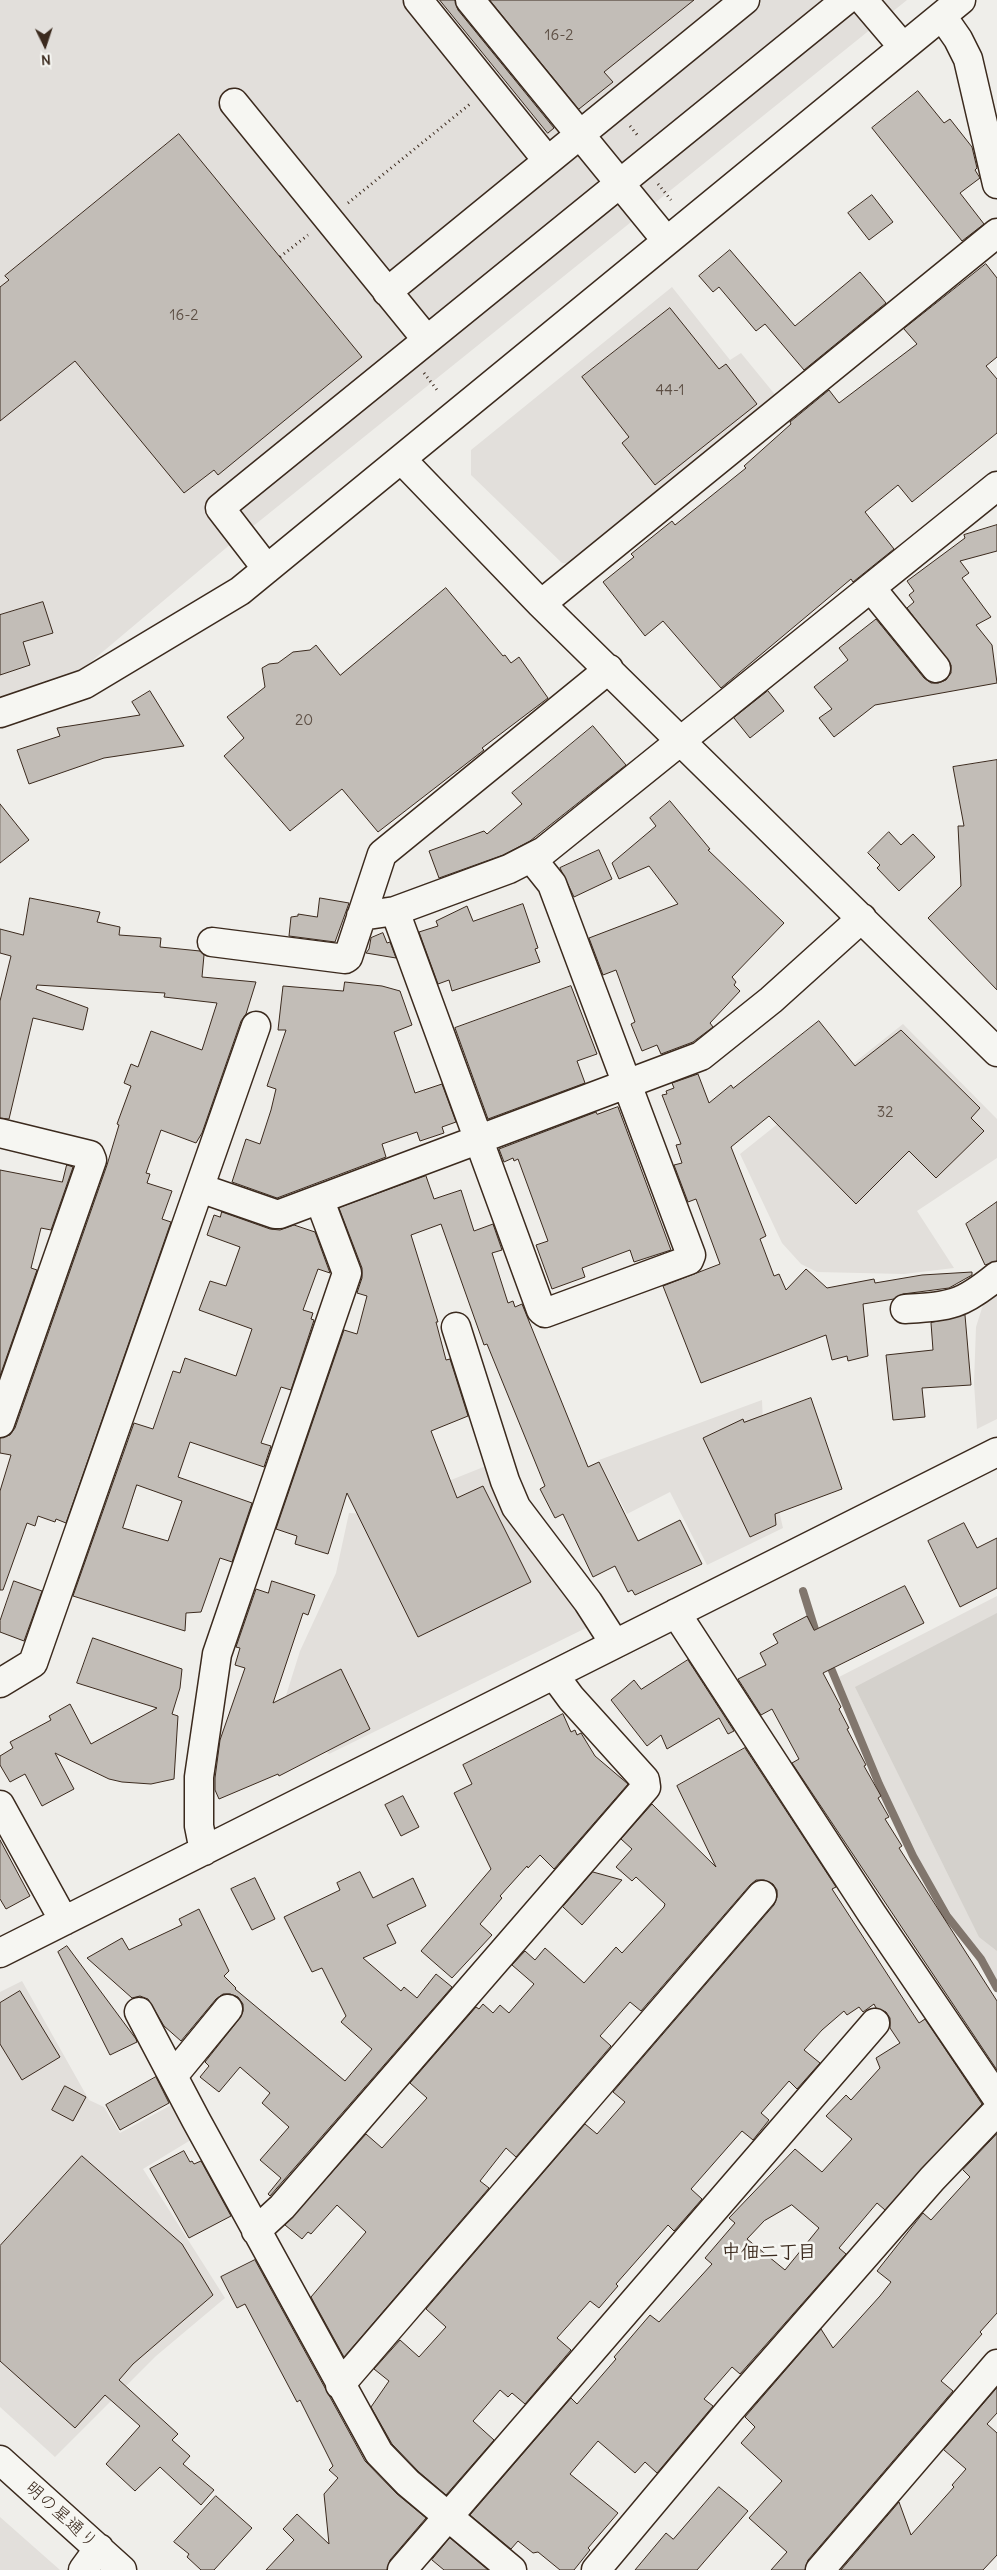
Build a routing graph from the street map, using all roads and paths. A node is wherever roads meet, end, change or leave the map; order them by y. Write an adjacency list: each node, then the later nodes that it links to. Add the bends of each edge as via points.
1 (418, 0): 12 (street)
2 (470, 0): 10 (street)
3 (745, 0): 10 (street)
4 (846, 0): 13 (street)
5 (863, 0): 7 (street)
6 (952, 8): 7 (street); 11 (street, via 958,39 968,59)
7 (902, 47): 17 (street)
8 (474, 101): 15 (path)
9 (234, 103): 15 (street)
10 (580, 134): 12 (street); 13 (street)
11 (994, 155): 14 (street)
12 (547, 160): 19 (street)
13 (620, 184): 17 (street); 20 (street)
14 (997, 184)
15 (328, 219): 18 (path); 19 (street)
16 (997, 233): 25 (street)
17 (666, 240): 21 (street)
18 (280, 257)
19 (387, 292): 20 (street)
20 (427, 340): 23 (street, via 220,508)
21 (402, 460): 23 (street); 25 (street)
22 (997, 486): 24 (street)
23 (267, 569): 28 (street, via 240,591 100,676 68,691)
24 (871, 588): 26 (street); 29 (street)
25 (542, 604): 27 (street)
26 (936, 668)
27 (609, 670): 29 (street); 32 (street, via 382,854)
28 (0, 713)
29 (681, 741): 30 (street); 33 (street)
30 (532, 859): 31 (street); 37 (street, via 552,884)
31 (394, 911): 32 (street); 39 (street)
32 (361, 916): 34 (street, via 345,959)
33 (862, 918): 36 (street); 37 (street, via 710,1051)
34 (212, 942)
35 (256, 1026): 40 (street)
36 (997, 1052)
37 (626, 1084): 39 (street); 39 (street, via 691,1256 689,1260 545,1313 541,1310)
38 (0, 1133): 45 (street, via 90,1155 92,1160)
39 (477, 1140): 41 (street)
40 (200, 1188): 41 (street, via 274,1214); 50 (street, via 33,1663)
41 (320, 1200): 52 (street, via 347,1273 218,1654 199,1777 198,1826)
42 (997, 1276): 43 (street, via 953,1305)
43 (905, 1310)
44 (456, 1327): 48 (street, via 516,1507 588,1602)
45 (0, 1423)
46 (997, 1452): 47 (street)
47 (676, 1613): 48 (street); 60 (street, via 866,1906)
48 (615, 1644): 49 (street)
49 (554, 1675): 52 (street); 62 (street, via 646,1780 646,1787 289,2200)
50 (0, 1682)
51 (0, 1805): 54 (street)
52 (204, 1850): 54 (street)
53 (762, 1895): 64 (street)
54 (64, 1921): 55 (street)
55 (0, 1953)
56 (228, 2009): 59 (street)
57 (139, 2012): 59 (street)
58 (875, 2022): 66 (street)
59 (172, 2076): 62 (street)
60 (997, 2098)
61 (997, 2111): 71 (street, via 919,2194 730,2410)
62 (256, 2231): 64 (street)
63 (997, 2364): 72 (street)
64 (340, 2385): 66 (street, via 387,2464)
65 (0, 2460): 67 (street, 明の星通り)
66 (448, 2516): 69 (street); 70 (street)
67 (91, 2559): 68 (street, 明の星通り)
68 (122, 2570)
69 (402, 2570)
70 (512, 2570)
71 (596, 2570)
72 (820, 2570)

